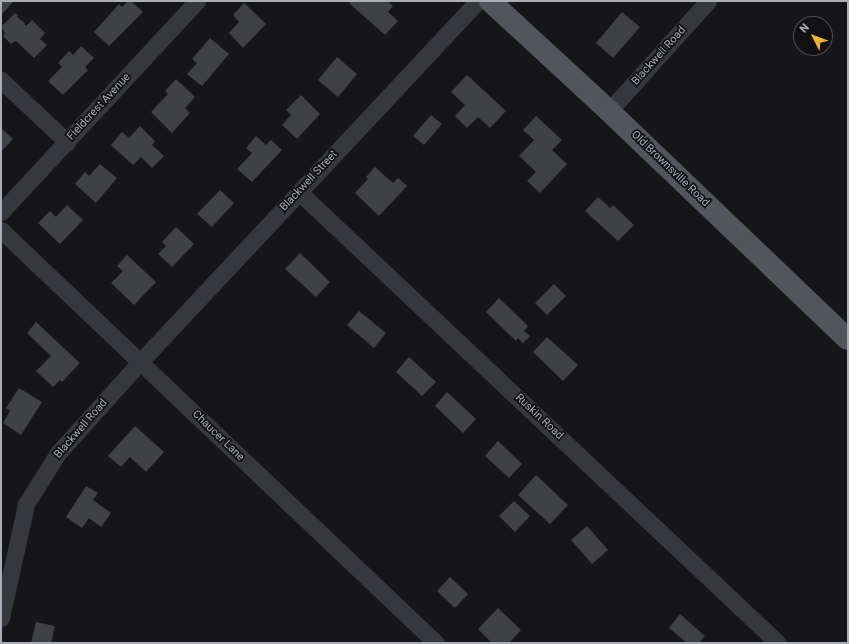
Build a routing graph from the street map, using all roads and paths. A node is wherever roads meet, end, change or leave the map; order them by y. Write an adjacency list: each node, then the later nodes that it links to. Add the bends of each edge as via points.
1 (478, 1): 8 (street, Blackwell Street)
2 (490, 1): 6 (main road, Old Brownsville Road)
3 (708, 1): 6 (street, Blackwell Road)
4 (189, 4): 7 (street, Fieldcrest Avenue)
5 (1, 80): 7 (street)
6 (609, 111): 11 (main road, Old Brownsville Road)
7 (67, 142): 9 (street, Fieldcrest Avenue)
8 (299, 192): 12 (street, Blackwell Street); 15 (street, Ruskin Road)
9 (1, 212)
10 (1, 230): 12 (street, Chaucer Lane)
11 (848, 339)
12 (140, 362): 13 (street, Blackwell Road, via 58,453 26,504); 14 (street, Chaucer Lane)
13 (1, 618)
14 (436, 643)
15 (778, 643)

